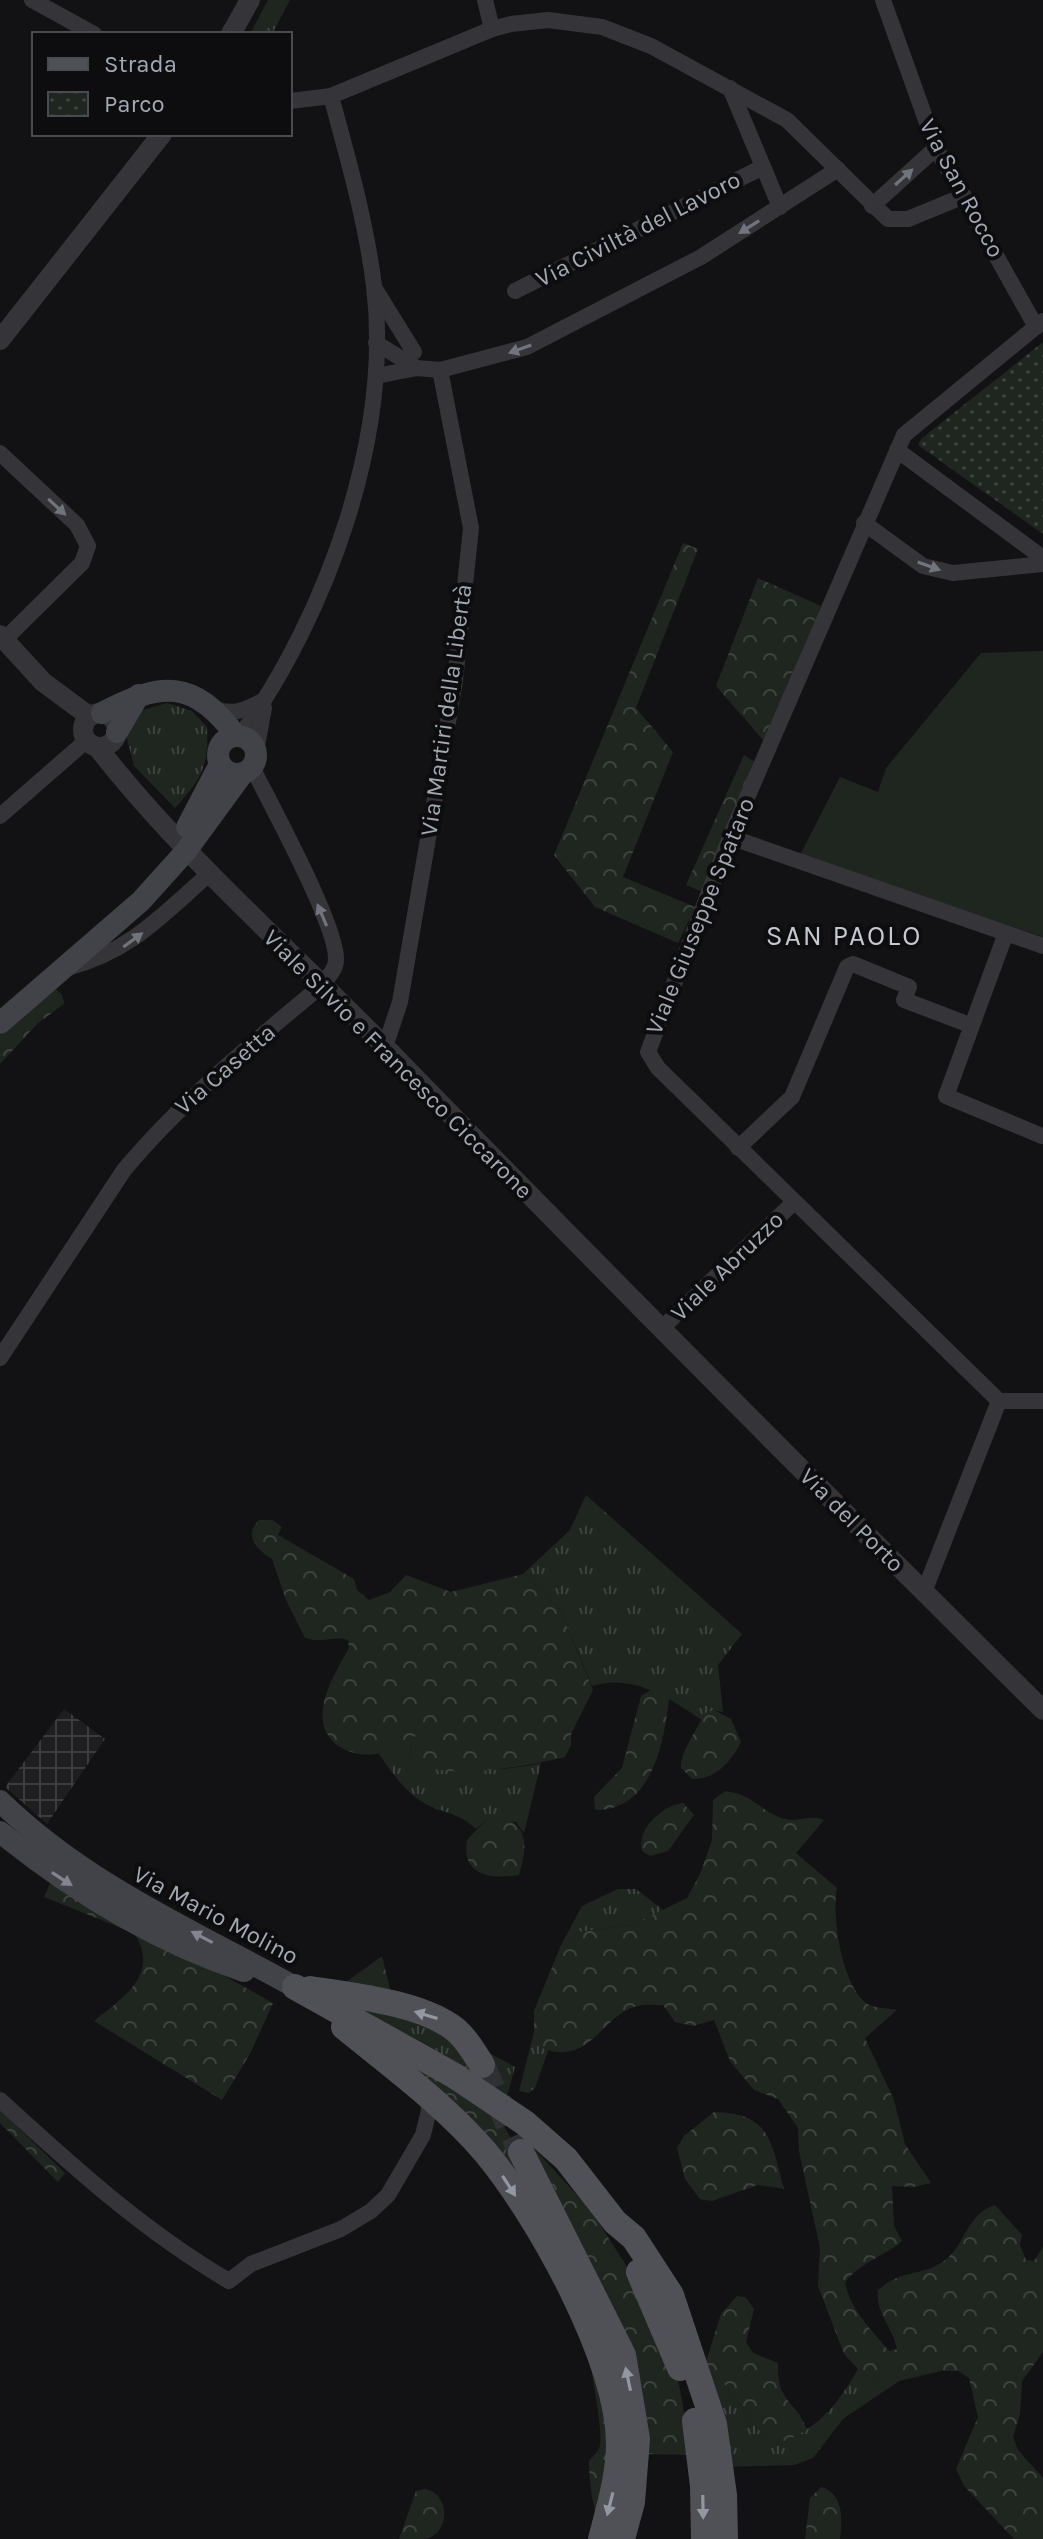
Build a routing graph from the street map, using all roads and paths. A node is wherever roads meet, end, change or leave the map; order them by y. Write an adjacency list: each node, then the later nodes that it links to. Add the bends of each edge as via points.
1 (32, 0): 6 (street)
2 (250, 0): 7 (street)
3 (485, 0): 5 (street)
4 (883, 0): 12 (street, Via San Rocco)
5 (492, 29): 8 (street, via 548,20 602,27); 9 (street)
6 (90, 32)
7 (232, 32)
8 (730, 88): 13 (street); 14 (street, via 787,120)
9 (331, 96): 10 (street); 18 (street)
10 (292, 101)
11 (160, 136): 21 (street)
12 (936, 148): 15 (street, Via San Rocco); 16 (street, one-way to 12)
13 (761, 168): 17 (street); 19 (street, Via Civiltà del Lavoro)
14 (838, 169): 16 (street); 17 (street)
15 (964, 196): 16 (street, via 897,221); 20 (street, Via San Rocco)
16 (872, 206)
17 (780, 207): 24 (street, one-way to 24, via 701,257 527,347)
18 (374, 288): 22 (street); 23 (street)
19 (515, 291)
20 (1039, 324): 26 (street, Viale Giuseppe Spataro, via 904,435)
21 (0, 340)
22 (376, 343): 23 (street); 25 (street)
23 (416, 360): 24 (street); 25 (street)
24 (440, 370): 45 (street, Via Martiri della Libertà, via 471,528 455,681 400,1002)
25 (376, 376): 31 (street, via 352,508 324,584)
26 (897, 450): 28 (street, Viale Giuseppe Spataro); 29 (street)
27 (0, 453): 30 (street, one-way to 30, via 77,525 88,546 82,563)
28 (864, 523): 29 (street, one-way to 29, via 923,566 938,570 953,573); 36 (street, Viale Giuseppe Spataro)
29 (1043, 561)
30 (2, 637): 33 (street)
31 (266, 699): 32 (street, via 240,712); 34 (street)
32 (207, 705): 33 (main road, via 175,688 139,695); 34 (main road)
33 (99, 732): 35 (street); 37 (street, Viale Silvio e Francesco Ciccarone, via 140,795)
34 (238, 754): 40 (main road, via 164,877); 41 (street, Via Casetta, one-way to 34, via 334,969 336,946 297,856); 42 (main road, via 148,875)
35 (0, 816)
36 (730, 837): 38 (street); 47 (street, Viale Giuseppe Spataro, via 648,1052)
37 (206, 870): 40 (street, one-way to 37, via 106,957 128,944); 41 (street, Viale Silvio e Francesco Ciccarone)
38 (1006, 933): 39 (street); 46 (street, via 946,1096)
39 (1043, 946)
40 (62, 970): 44 (main road)
41 (321, 986): 45 (street, Viale Silvio e Francesco Ciccarone); 50 (street, Via Casetta, via 197,1090 147,1142)
42 (0, 1006)
43 (962, 1022): 47 (street, via 904,1000 909,987 853,964 847,967 792,1097)
44 (0, 1023)
45 (385, 1047): 49 (street, Viale Silvio e Francesco Ciccarone)
46 (1042, 1136)
47 (738, 1148): 48 (street, Viale Giuseppe Spataro)
48 (793, 1203): 49 (street, Viale Abruzzo); 51 (street, Viale Giuseppe Spataro)
49 (661, 1329): 53 (street, Via del Porto)
50 (0, 1358)
51 (999, 1401): 52 (street); 53 (street)
52 (1043, 1401)
53 (924, 1592): 54 (street, Via del Porto)
54 (1043, 1710)
55 (0, 1801): 57 (main road, Via Mario Molino, one-way to 55, via 116,1892 54,1849)
56 (0, 1832): 57 (main road, Via Mario Molino, one-way to 57, via 99,1903 198,1956)
57 (295, 1987): 58 (main road, one-way to 57, via 459,2032 440,2019 351,1995); 59 (main road); 64 (main road, via 455,2076 525,2123 566,2159)
58 (482, 2065)
59 (427, 2095): 61 (main road); 62 (street)
60 (0, 2100): 62 (street, via 176,2249 229,2281 275,2252 357,2222 388,2195)
61 (460, 2126): 62 (street, via 445,2125); 65 (main road, one-way to 65, via 505,2179 540,2233 604,2364 619,2441)
62 (423, 2135)
63 (521, 2152): 66 (main road, one-way to 63, via 632,2502 637,2439 623,2355)
64 (615, 2222): 67 (main road, one-way to 67, via 679,2363 697,2431); 68 (main road, via 634,2238 671,2295 683,2325 714,2424)
65 (601, 2539)
66 (622, 2539)
67 (704, 2539)
68 (725, 2539)

